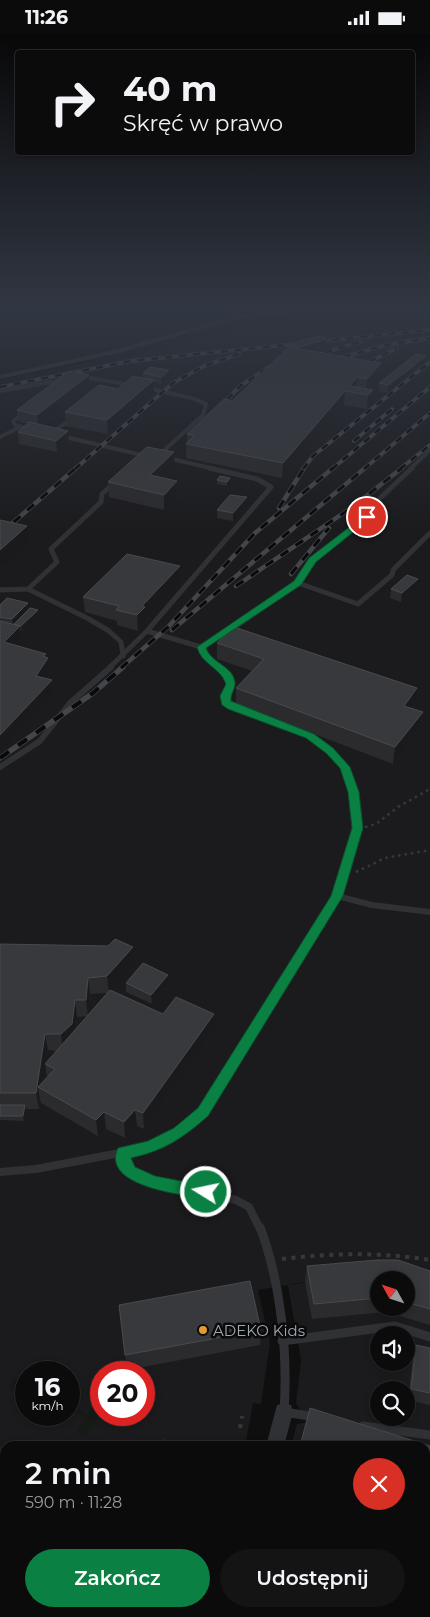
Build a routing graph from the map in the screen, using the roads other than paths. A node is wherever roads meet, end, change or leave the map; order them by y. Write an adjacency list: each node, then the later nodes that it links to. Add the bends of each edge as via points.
1 (46, 383): 9 (lane)
2 (63, 383): 5 (lane)
3 (117, 383): 8 (lane)
4 (122, 383): 6 (lane)
5 (60, 385)
6 (134, 385)
7 (142, 387): 19 (lane, via 206,404 203,415)
8 (110, 388)
9 (0, 391)
10 (29, 409): 12 (lane, via 13,421)
11 (73, 417): 15 (lane)
12 (20, 427): 13 (lane); 16 (lane)
13 (36, 430)
14 (43, 432): 15 (lane)
15 (51, 434): 18 (lane)
16 (0, 437)
17 (430, 450): 23 (lane, via 376,502 367,517 312,560)
18 (149, 456): 19 (lane); 20 (lane)
19 (158, 456): 26 (lane, via 258,479 271,487)
20 (138, 461)
21 (116, 481): 24 (lane, via 102,494 101,502 51,549 58,562)
22 (430, 533): 23 (lane, via 393,570 392,575 358,604)
23 (298, 583): 27 (lane)
24 (28, 589): 25 (lane); 28 (lane, via 109,631 121,642)
25 (0, 590)
26 (147, 631): 27 (lane); 28 (lane)
27 (201, 647): 30 (lane, via 204,656 228,676 231,684 225,696 226,702 310,736 344,767 354,792 358,828)
28 (123, 656): 29 (lane, via 70,703 40,741)
29 (0, 767)
30 (337, 896): 31 (lane, via 372,905); 32 (lane, via 203,1112 180,1133 150,1147)
31 (430, 912)
32 (124, 1153): 33 (lane); 35 (lane, via 124,1163 130,1171 153,1183 224,1195 249,1208 263,1229)
33 (0, 1172)
34 (430, 1337): 35 (lane, via 388,1326)
35 (282, 1341): 36 (lane, via 286,1366)
36 (284, 1412): 37 (lane); 40 (street)
37 (329, 1420)
38 (355, 1425): 39 (lane)
39 (430, 1435)
40 (277, 1441)

